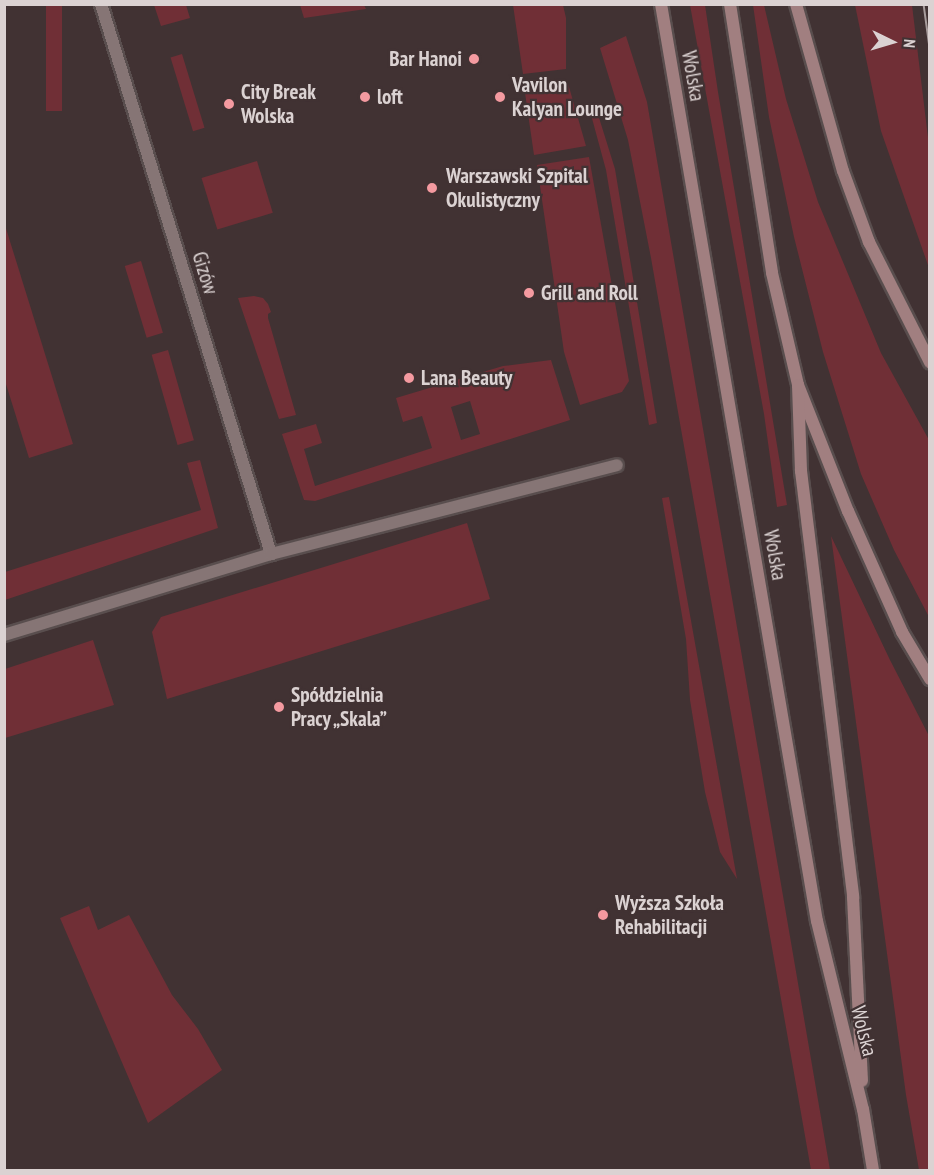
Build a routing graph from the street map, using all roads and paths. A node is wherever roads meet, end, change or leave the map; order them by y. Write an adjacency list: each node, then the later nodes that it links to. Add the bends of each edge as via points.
1 (101, 4): 8 (street, Gizów)
2 (661, 4): 11 (main road, Wolska, via 817,921)
3 (730, 4): 6 (main road, via 772,273)
4 (796, 4): 5 (main road, via 843,171 869,242)
5 (930, 362)
6 (798, 385): 10 (main road, via 902,632); 11 (main road, via 801,471 853,897)
7 (617, 465): 8 (street)
8 (271, 554): 9 (street)
9 (4, 635)
10 (930, 679)
11 (863, 1109): 12 (main road)
12 (873, 1170)

